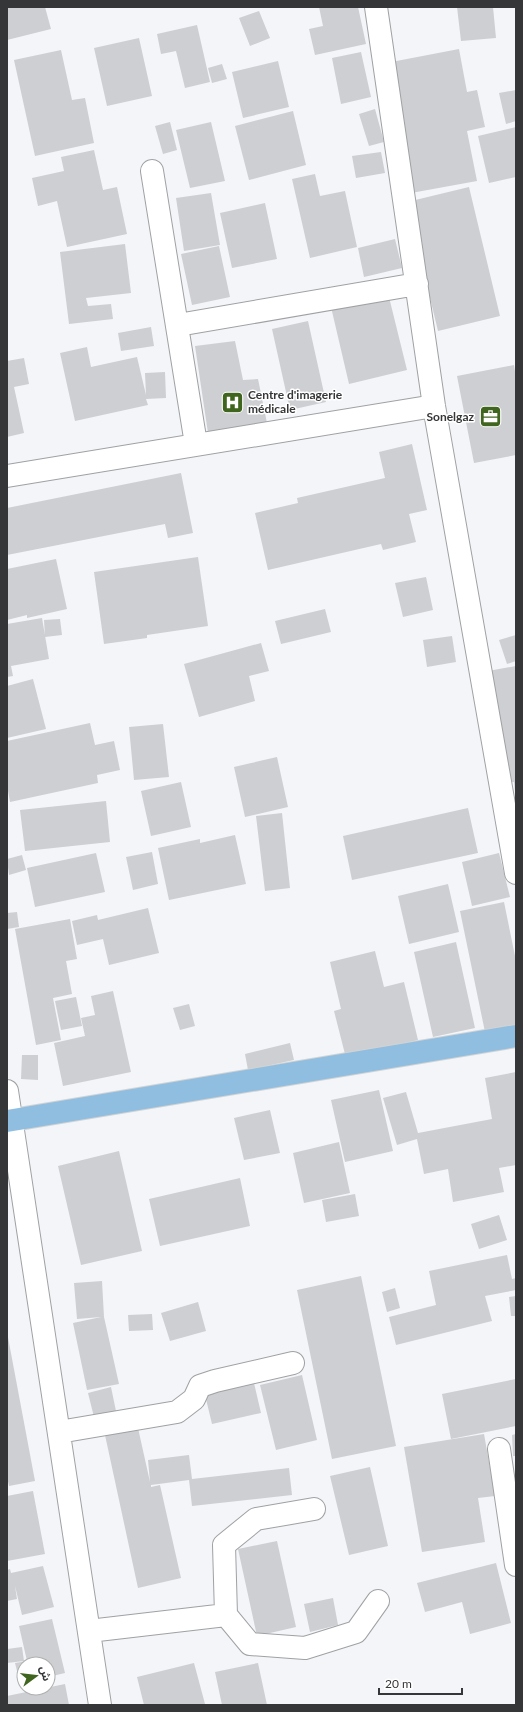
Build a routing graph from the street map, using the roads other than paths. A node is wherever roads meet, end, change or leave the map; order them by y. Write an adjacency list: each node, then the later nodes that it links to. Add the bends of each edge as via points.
1 (376, 7): 3 (street)
2 (152, 171): 4 (street)
3 (417, 284): 4 (street); 5 (street)
4 (178, 325): 6 (street)
5 (434, 406): 6 (street); 8 (street)
6 (196, 444): 7 (street)
7 (7, 476)
8 (516, 873)
9 (516, 1036): 11 (main road)
10 (7, 1091): 11 (street)
11 (9, 1121): 13 (street)
12 (293, 1363): 13 (street, via 215,1380 200,1386 194,1399 177,1412)
13 (59, 1432): 19 (street)
14 (499, 1448): 16 (street)
15 (314, 1509): 18 (street, via 256,1520 224,1545)
16 (516, 1565)
17 (378, 1601): 18 (street, via 356,1632 305,1648 250,1644)
18 (226, 1615): 19 (street)
19 (89, 1631): 20 (street)
20 (100, 1705)

